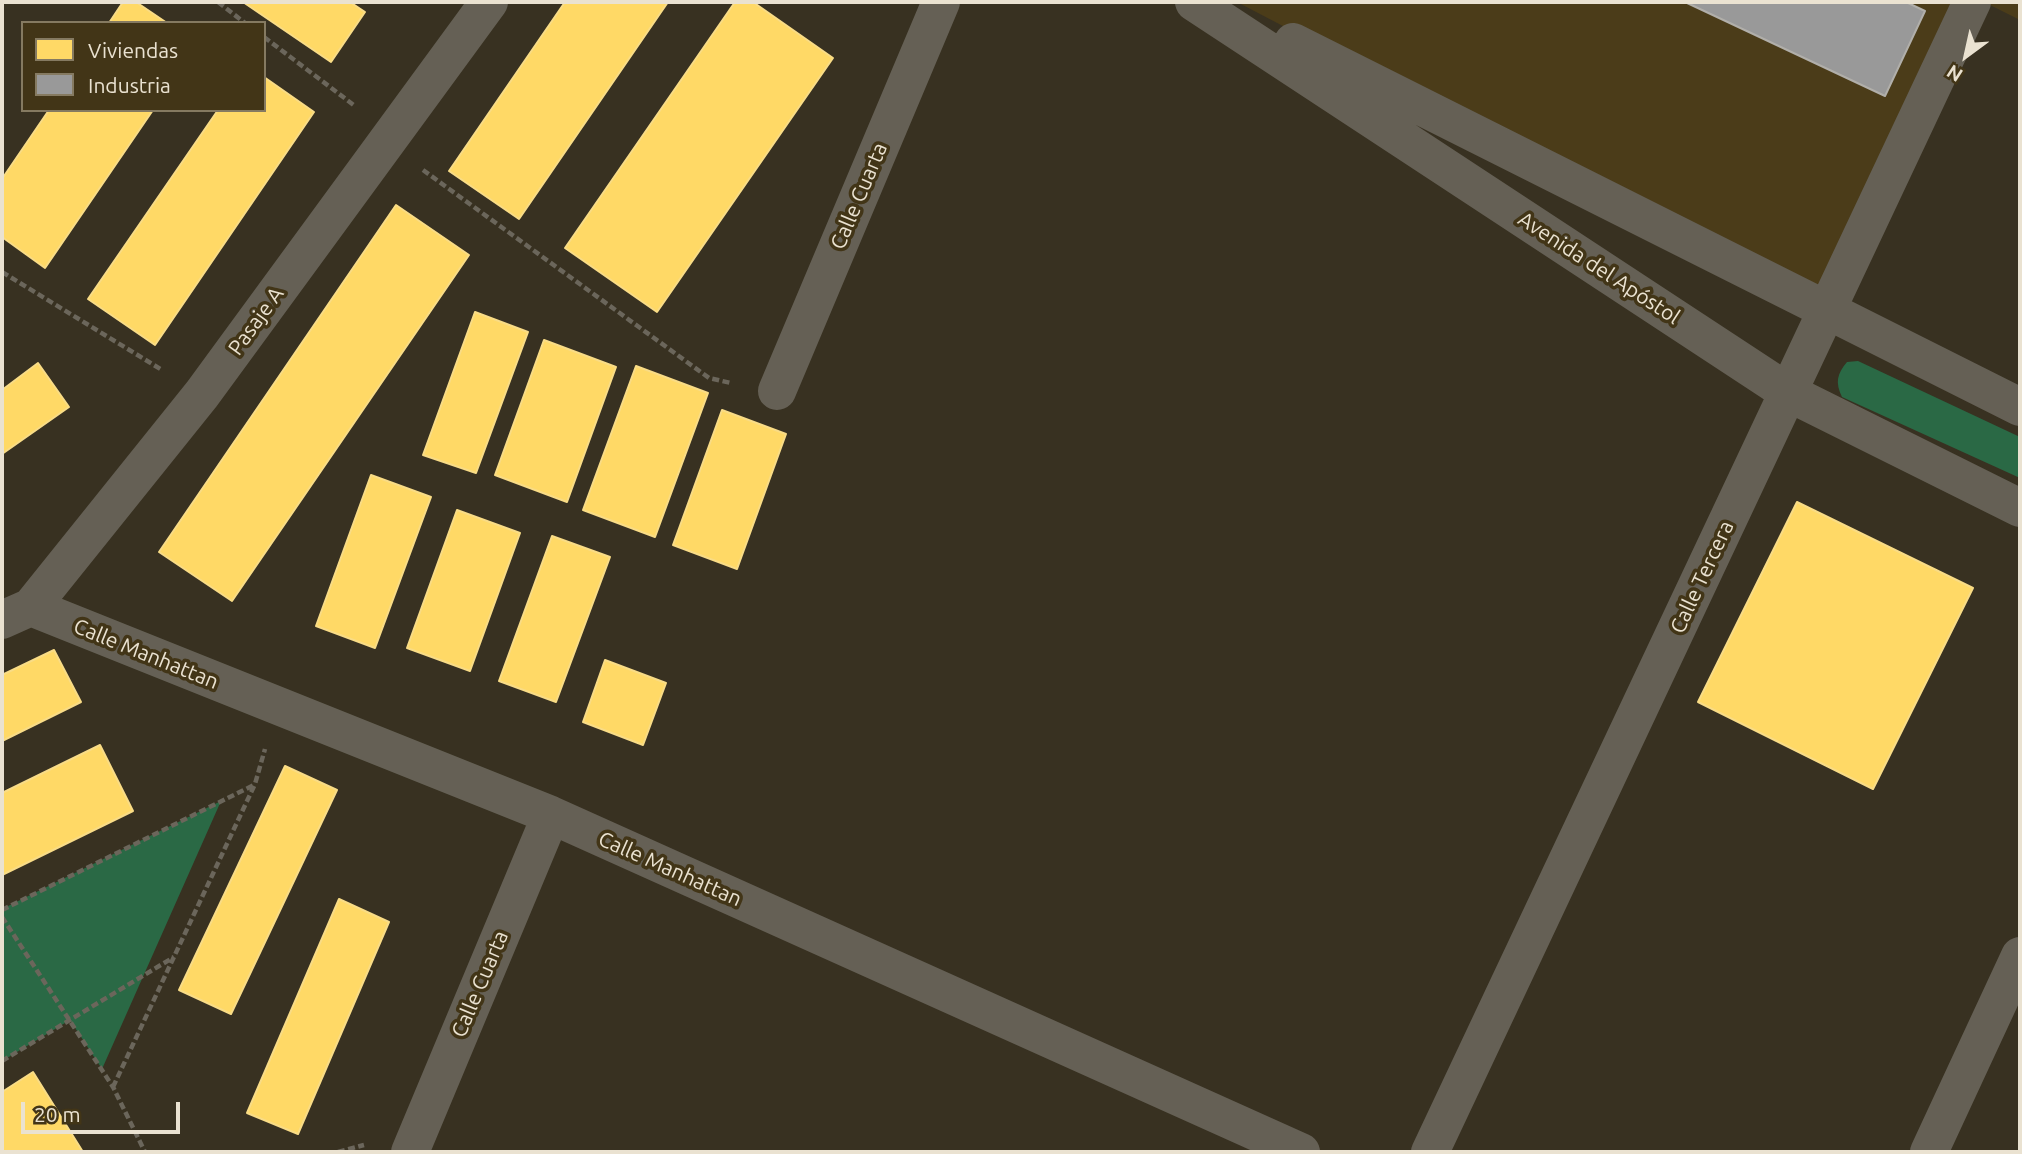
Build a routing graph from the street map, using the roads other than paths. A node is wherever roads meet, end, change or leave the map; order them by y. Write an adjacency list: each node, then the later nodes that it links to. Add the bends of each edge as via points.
1 (489, 2): 11 (street, Pasaje A, via 202,394)
2 (941, 2): 7 (street, Calle Cuarta)
3 (1194, 2): 8 (street, Avenida del Apóstol)
4 (1214, 2): 6 (street)
5 (1972, 2): 6 (street, Calle Tercera)
6 (1826, 310): 8 (street, Calle Tercera); 9 (street)
7 (777, 391)
8 (1789, 393): 10 (street, Avenida del Apóstol); 16 (street, Calle Tercera)
9 (2020, 407)
10 (2020, 508)
11 (16, 614): 12 (street, Calle Manhattan, via 271,704)
12 (551, 816): 14 (street, Calle Cuarta); 15 (street, Calle Manhattan)
13 (2020, 956): 17 (street)
14 (410, 1152)
15 (1300, 1152)
16 (1430, 1152)
17 (1929, 1152)

